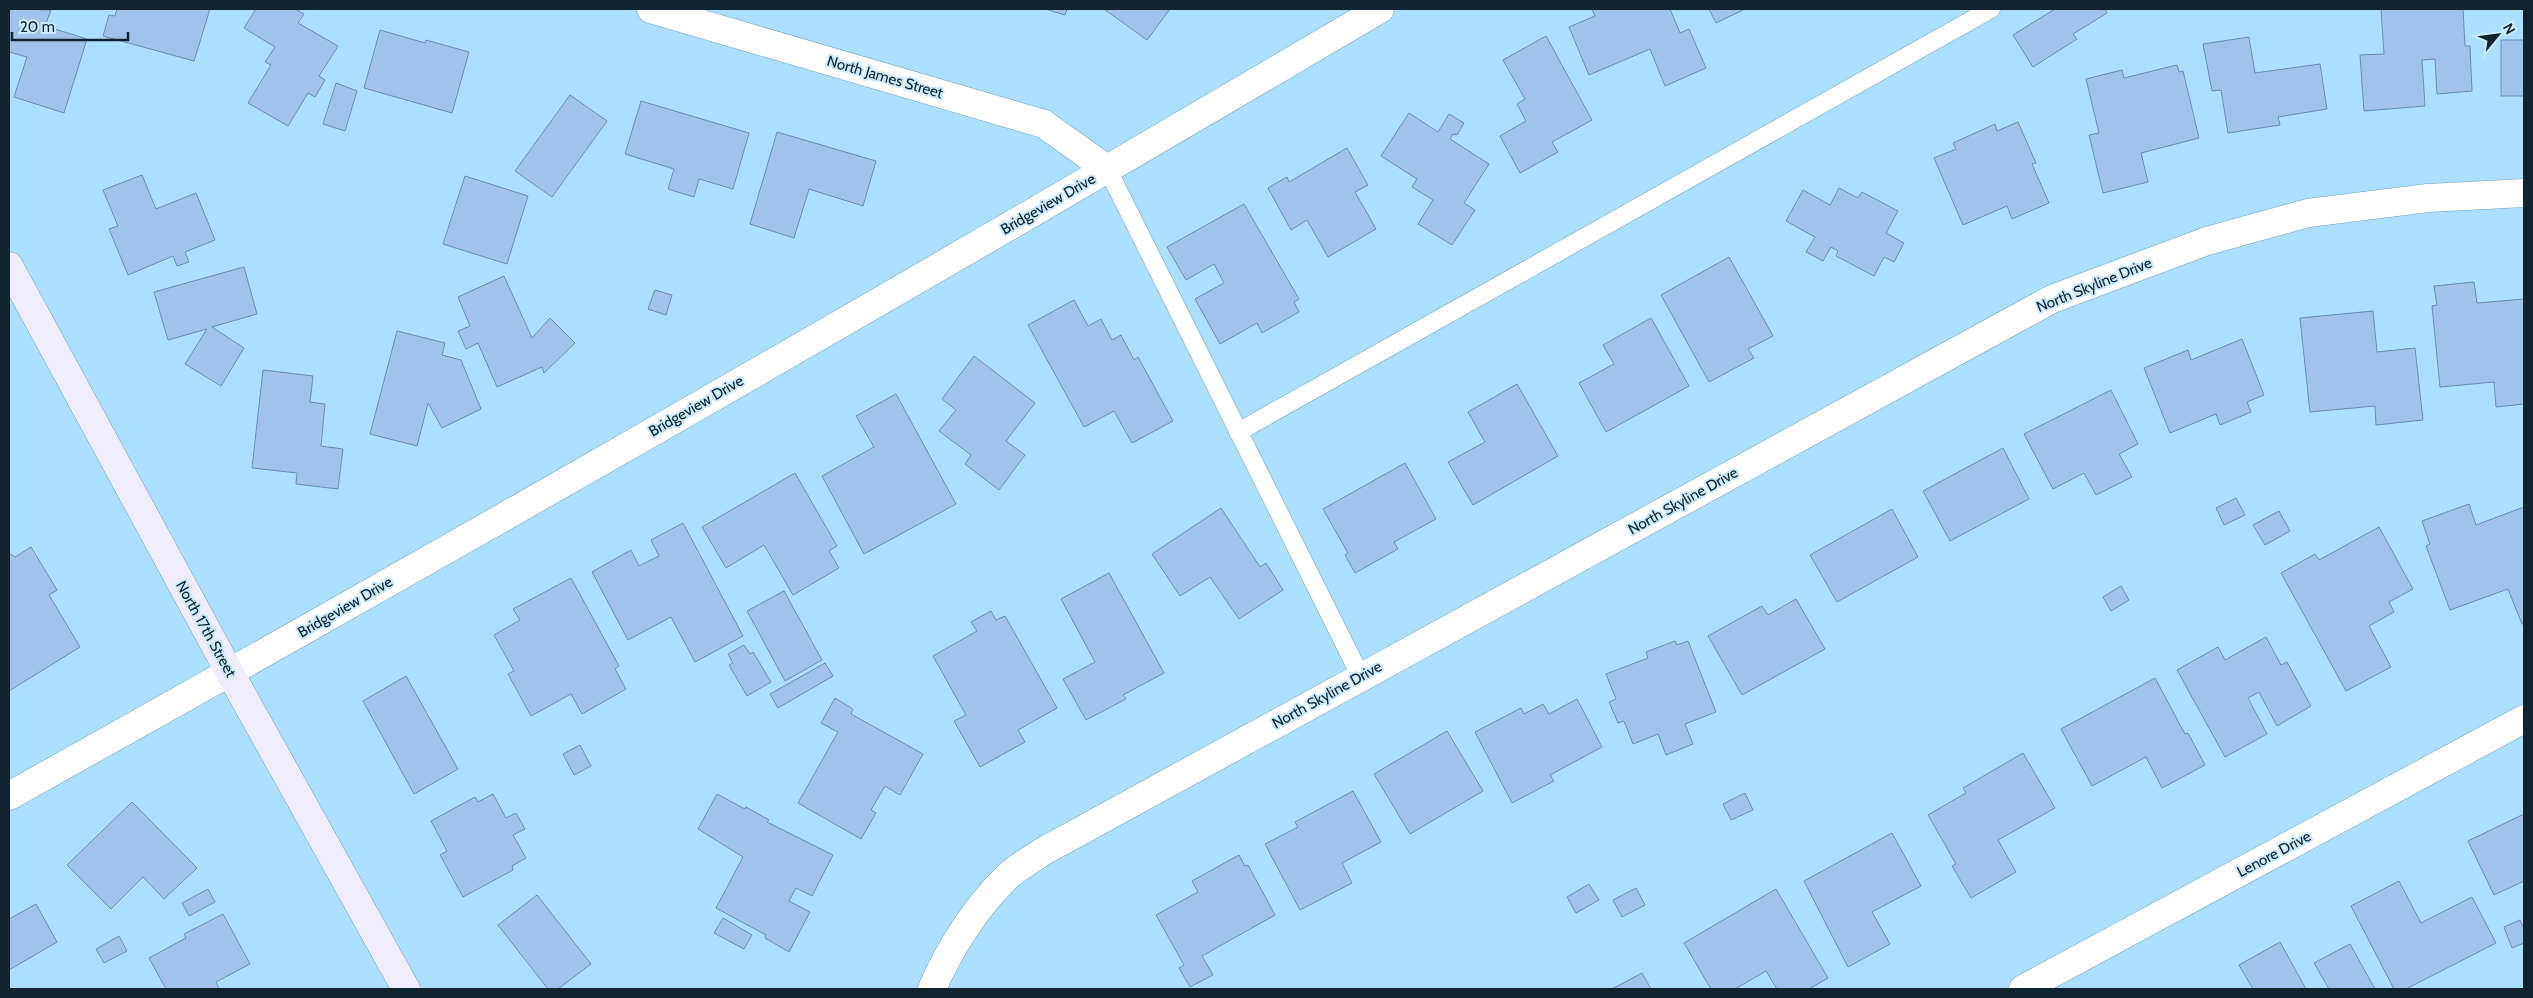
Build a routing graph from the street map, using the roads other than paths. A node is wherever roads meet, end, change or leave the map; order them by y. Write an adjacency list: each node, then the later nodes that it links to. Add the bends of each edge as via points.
1 (651, 9): 4 (street, North James Street, via 1044,124)
2 (1380, 9): 4 (street, Bridgeview Drive)
3 (1990, 9): 7 (lane)
4 (1108, 170): 7 (lane); 8 (street, Bridgeview Drive)
5 (2524, 193): 9 (street, North Skyline Drive, via 2428,198 2308,213 2206,240 2052,299)
6 (9, 266): 8 (street, North 17th Street)
7 (1238, 432): 9 (lane)
8 (230, 673): 11 (street, Bridgeview Drive); 12 (street, North 17th Street)
9 (1361, 677): 13 (street, North Skyline Drive, via 1042,852 1008,876 972,920 943,965)
10 (2524, 718): 14 (street, Lenore Drive)
11 (9, 796)
12 (406, 989)
13 (932, 989)
14 (2023, 989)

